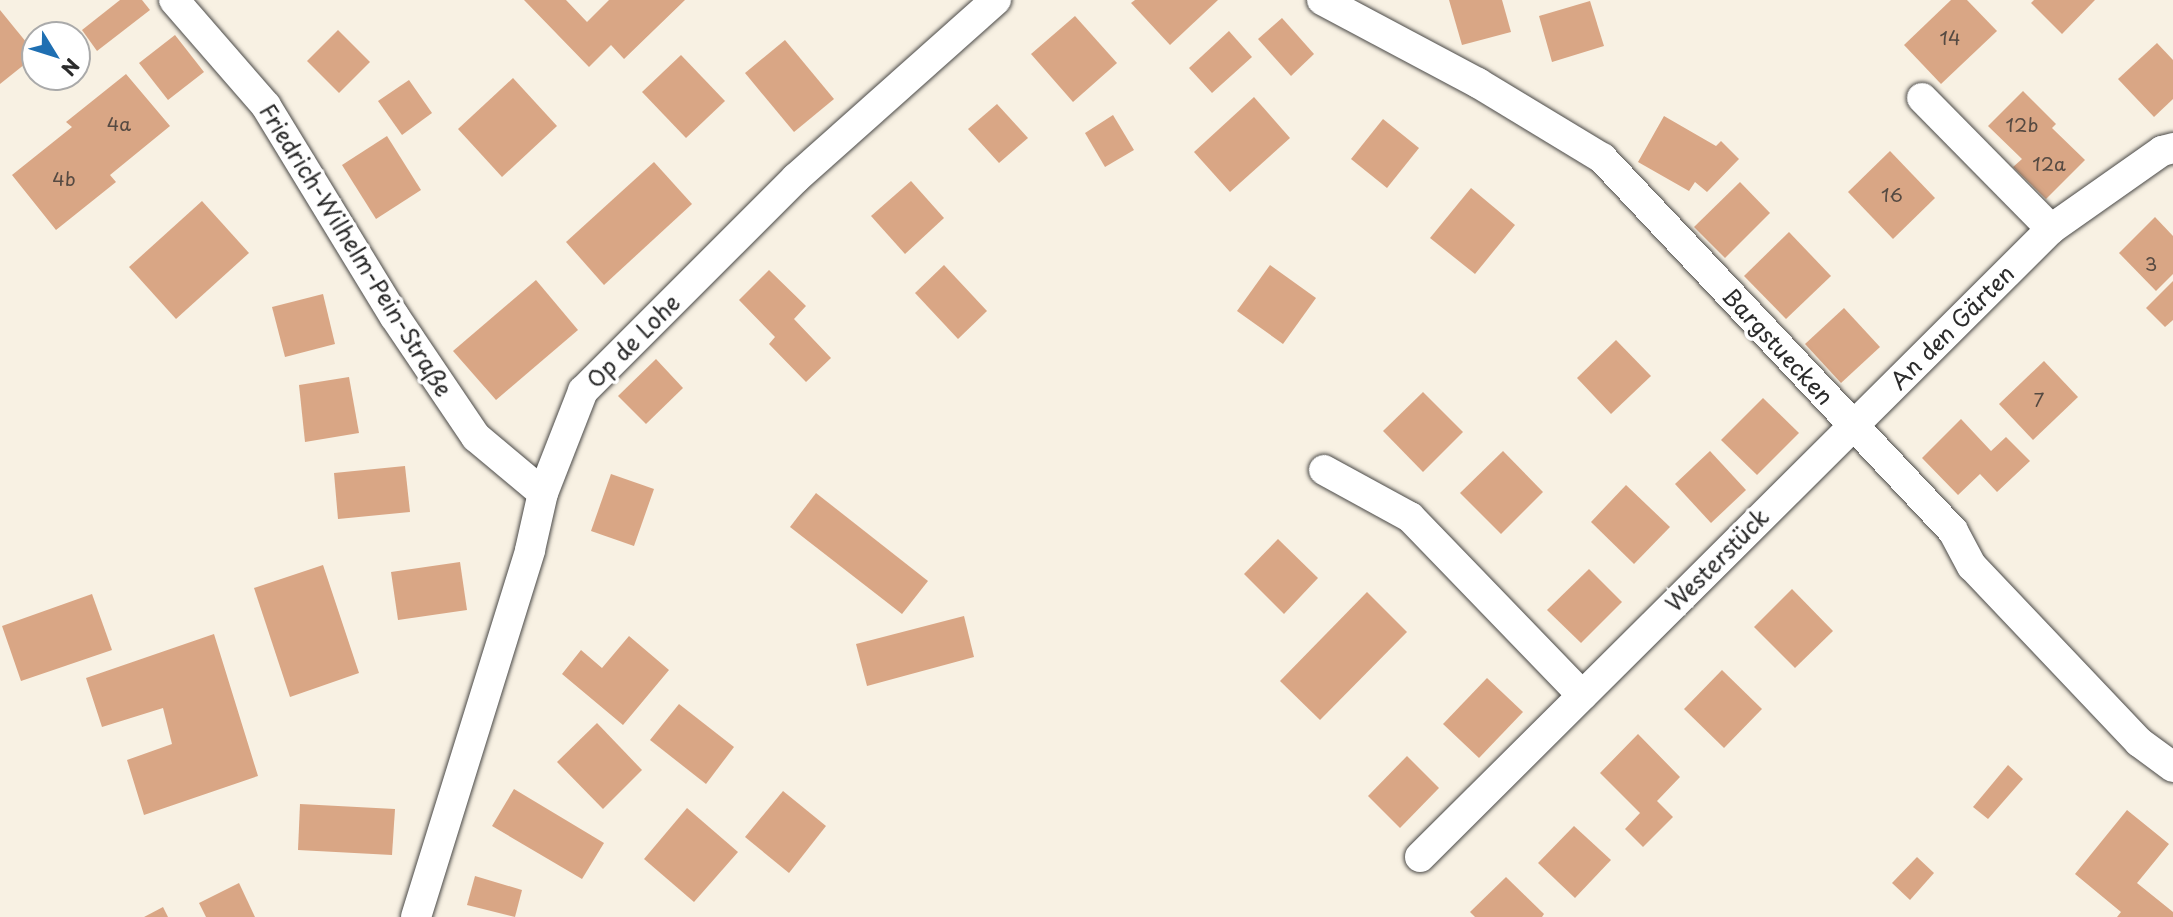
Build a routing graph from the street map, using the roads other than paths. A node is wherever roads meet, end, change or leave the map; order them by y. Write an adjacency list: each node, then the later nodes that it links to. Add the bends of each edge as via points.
1 (174, 0): 9 (street, Friedrich-Wilhelm-Pein-Straße, via 266,106 395,317 476,437)
2 (996, 0): 9 (street, Op de Lohe, via 796,178 583,391)
3 (1322, 0): 7 (street, Bargstuecken, via 1478,83 1602,158)
4 (1923, 98): 6 (street)
5 (2173, 148): 6 (street, An den Gärten, via 2161,151)
6 (2051, 229): 7 (street, An den Gärten)
7 (1853, 425): 10 (street, Westerstück); 11 (street, Bargstuecken, via 1953,531 1972,566 2139,742)
8 (1324, 470): 10 (street, via 1410,517)
9 (543, 493): 13 (street, Op de Lohe, via 530,550)
10 (1581, 695): 12 (street, Westerstück)
11 (2173, 767)
12 (1420, 857)
13 (416, 917)

